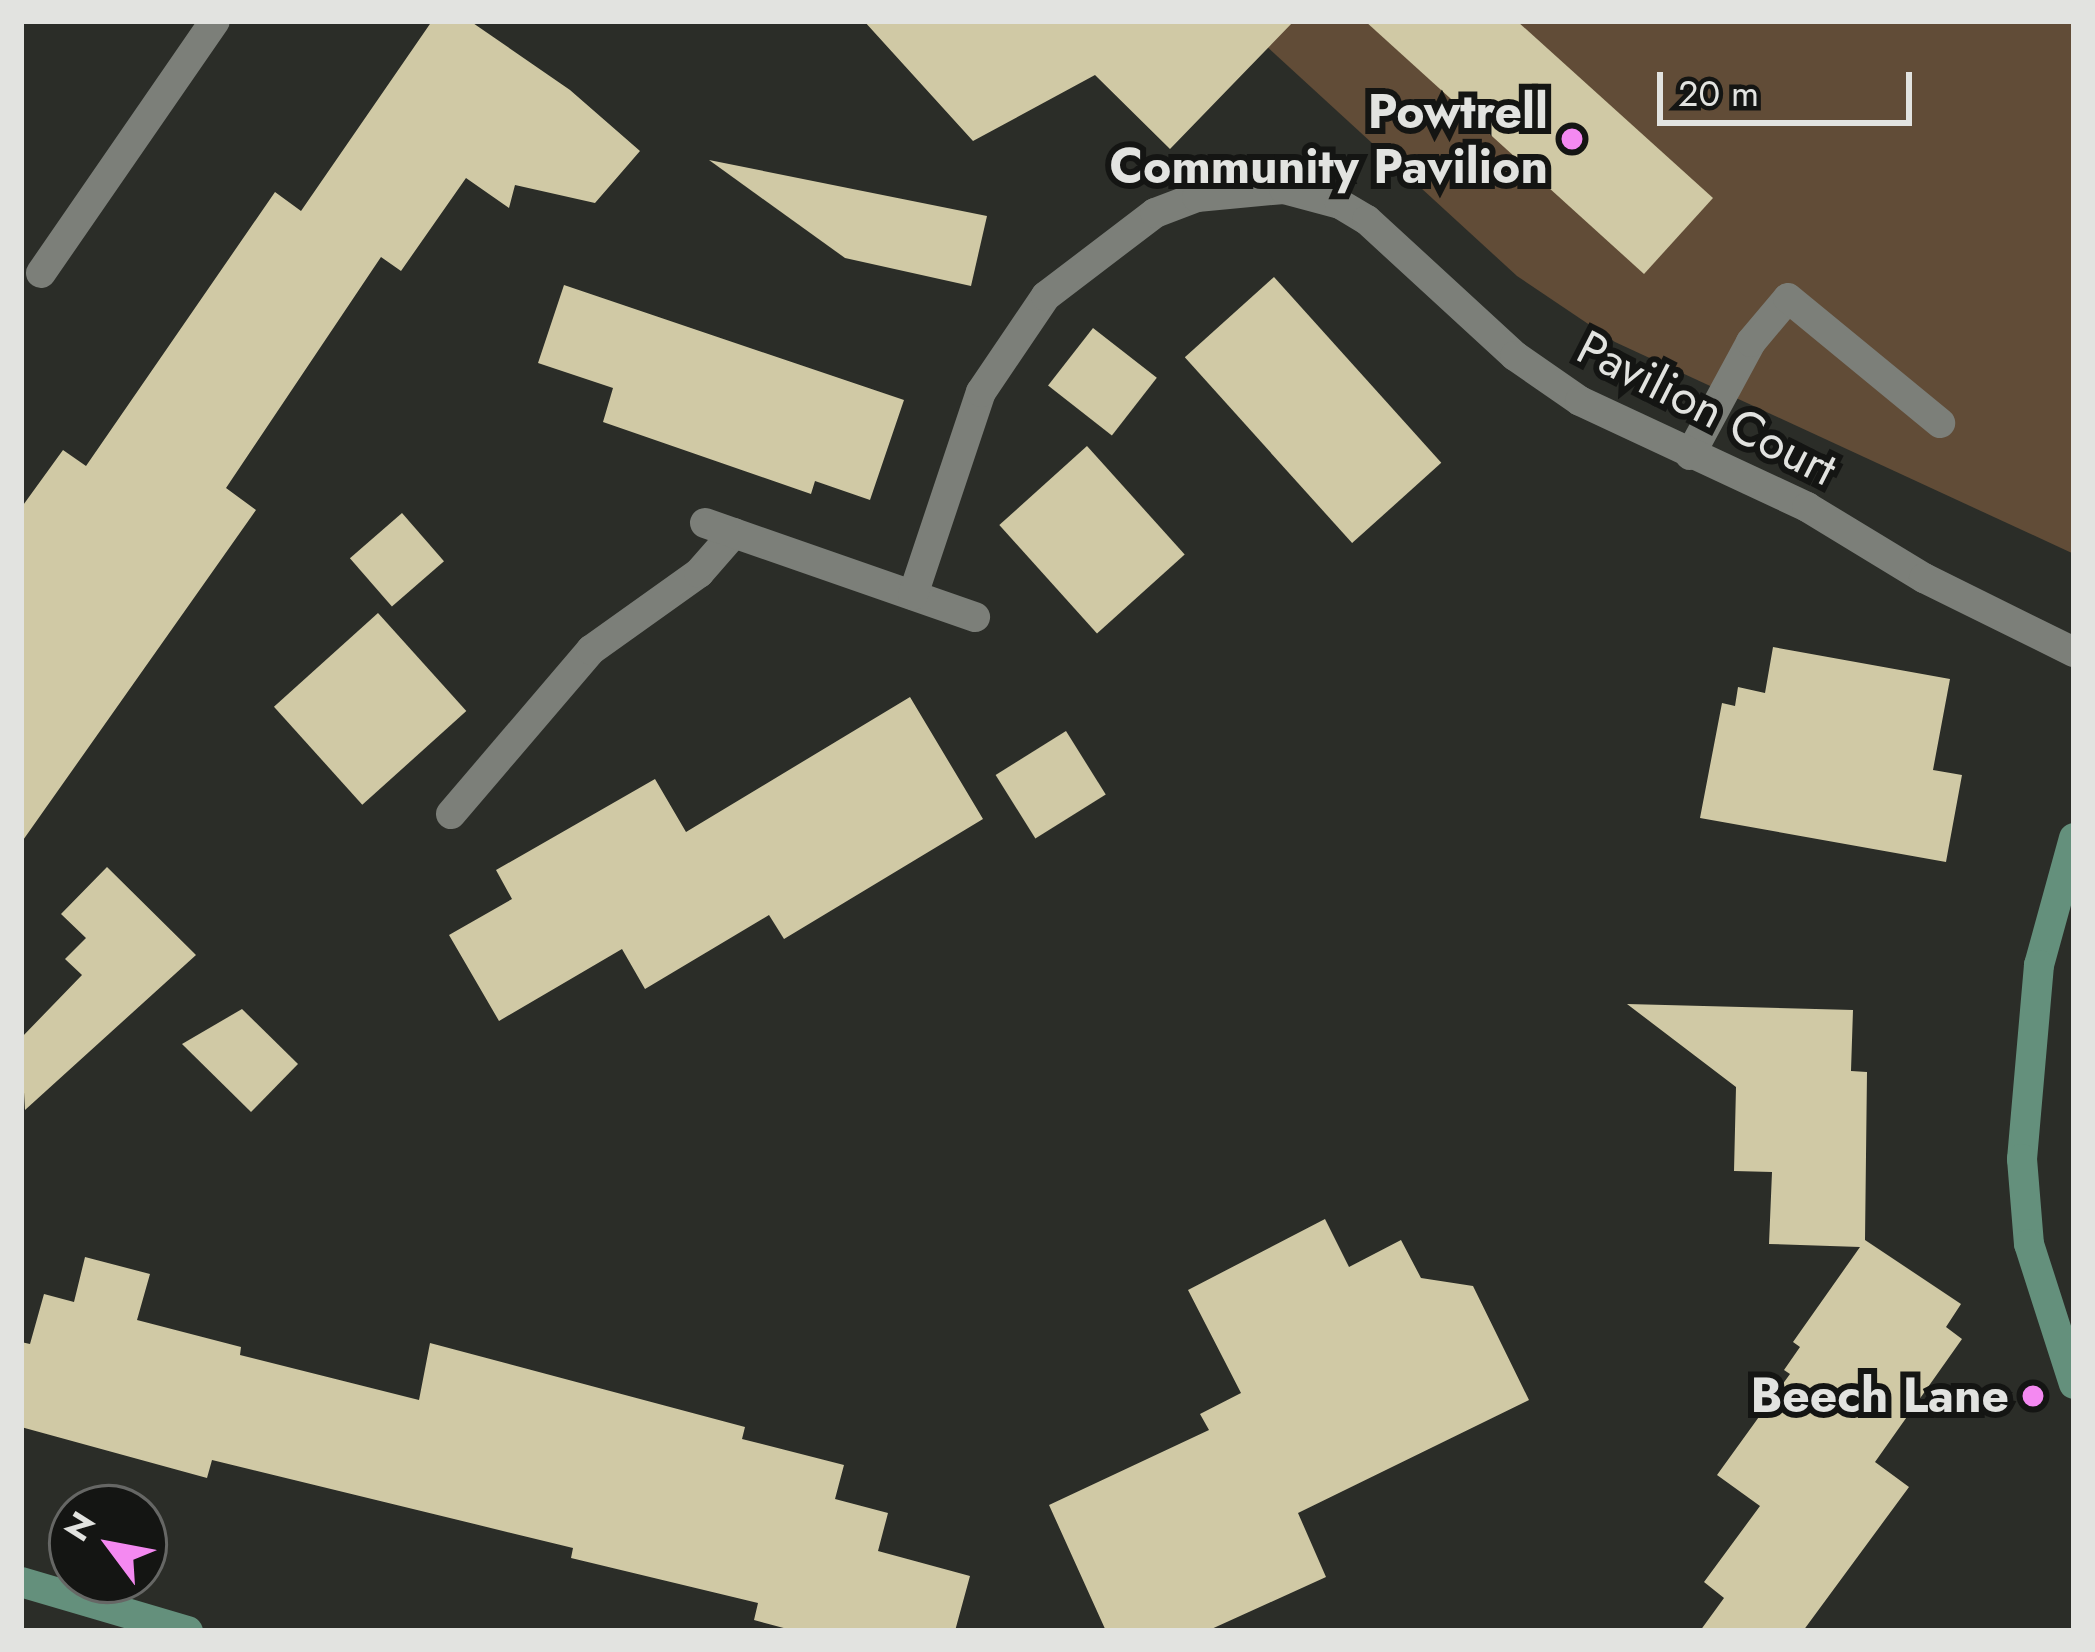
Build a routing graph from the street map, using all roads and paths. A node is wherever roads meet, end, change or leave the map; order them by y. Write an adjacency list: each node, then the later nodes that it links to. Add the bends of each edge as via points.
1 (215, 21): 2 (street)
2 (40, 273)
3 (1940, 423): 4 (street, via 1788,298 1751,342)
4 (1690, 455): 5 (street, Pavilion Court, via 1547,380 1340,204 1284,189 1197,197 1155,214 1073,272 1000,355); 7 (street, Pavilion Court, via 1807,507)
5 (913, 595): 6 (street); 8 (street, via 719,528 699,573 591,650)
6 (975, 617)
7 (2074, 652)
8 (451, 814)
9 (2074, 838): 10 (street, via 2039,965 2022,1159 2029,1244)
10 (2074, 1384)
11 (21, 1582): 12 (street)
12 (188, 1631)

